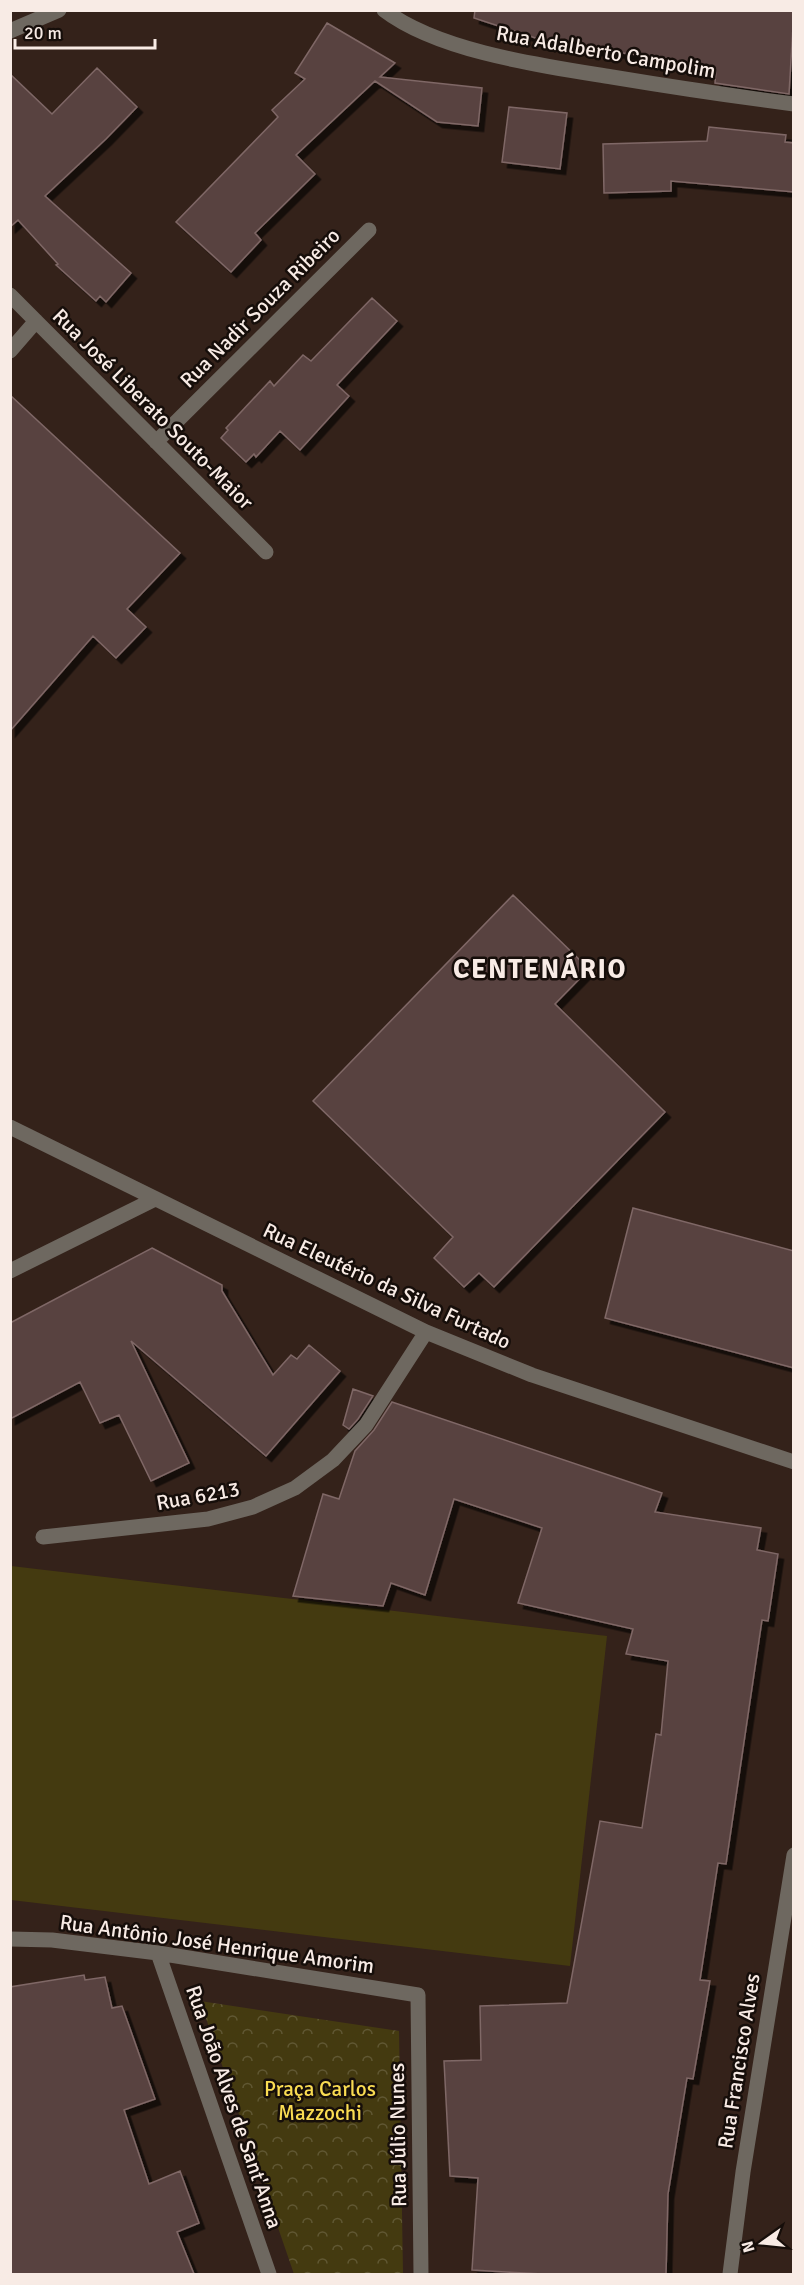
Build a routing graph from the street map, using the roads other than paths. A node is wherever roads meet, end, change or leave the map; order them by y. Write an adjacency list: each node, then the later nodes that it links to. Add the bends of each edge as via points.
1 (59, 10): 3 (street)
2 (384, 10): 4 (street, Rua Adalberto Campolim, via 396,19 469,48 555,68)
3 (10, 31)
4 (794, 104)
5 (369, 230): 9 (street, Rua Nadir Souza Ribeiro)
6 (10, 295): 7 (street, Rua José Liberato Souto-Maior)
7 (36, 321): 8 (street); 9 (street, Rua José Liberato Souto-Maior)
8 (10, 351)
9 (156, 442): 10 (street, Rua José Liberato Souto-Maior)
10 (266, 552)
11 (10, 1127): 12 (street, Rua Eleutério da Silva Furtado)
12 (156, 1199): 13 (street); 14 (street, Rua Eleutério da Silva Furtado)
13 (10, 1271)
14 (426, 1332): 15 (street, Rua Eleutério da Silva Furtado, via 532,1375); 16 (street, Rua 6213, via 366,1425 333,1460 295,1488 253,1507 208,1519)
15 (794, 1462)
16 (43, 1537)
17 (794, 1855): 23 (street, Rua Francisco Alves)
18 (10, 1939): 19 (street, Rua Antônio José Henrique Amorim)
19 (159, 1953): 20 (street, Rua Antônio José Henrique Amorim); 21 (street, Rua João Alves de Sant'Anna)
20 (418, 1995): 22 (street, Rua Júlio Nunes)
21 (269, 2274)
22 (421, 2274)
23 (730, 2274)

